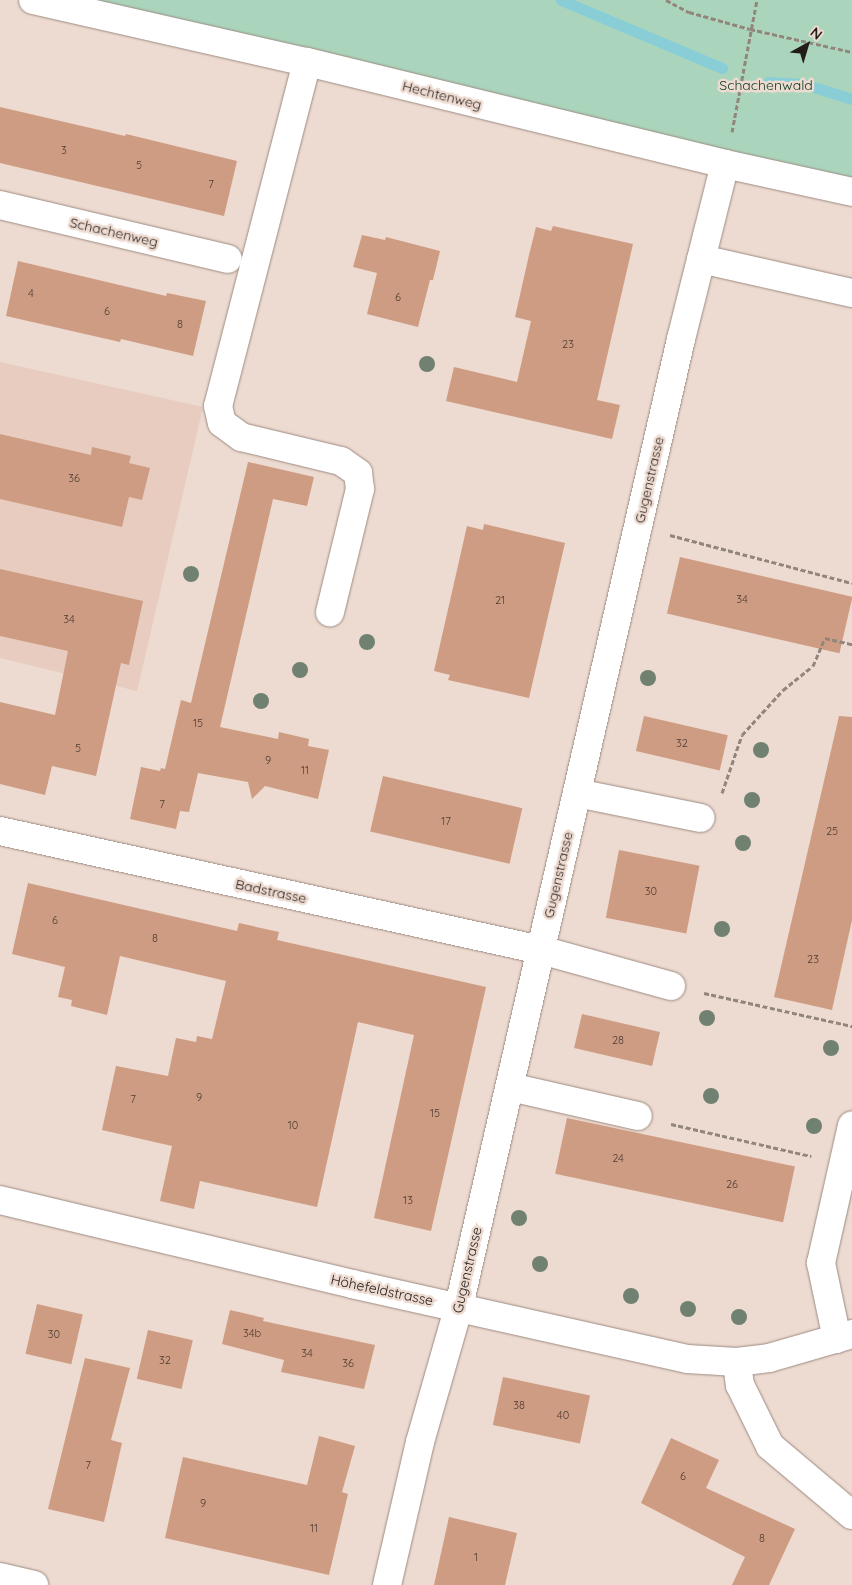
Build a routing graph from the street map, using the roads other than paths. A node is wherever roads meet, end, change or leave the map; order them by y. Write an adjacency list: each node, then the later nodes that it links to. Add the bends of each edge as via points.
1 (32, 0): 2 (street, Hechtenweg)
2 (307, 62): 3 (street, Hechtenweg); 9 (street, via 218,406 222,423 241,437 341,461 358,473 360,489)
3 (725, 164): 4 (street, Hechtenweg); 7 (street, Gugenstrasse)
4 (852, 192)
5 (0, 206): 6 (street, Schachenweg)
6 (228, 259)
7 (701, 259): 8 (street); 10 (street, Gugenstrasse)
8 (852, 293)
9 (330, 612)
10 (577, 793): 11 (street); 13 (street, Gugenstrasse)
11 (701, 818)
12 (0, 831): 13 (street, Badstrasse)
13 (541, 950): 14 (street, Badstrasse); 15 (street, Gugenstrasse)
14 (671, 986)
15 (510, 1087): 16 (street); 19 (street, Gugenstrasse)
16 (638, 1116)
17 (852, 1125): 20 (street, via 821,1263)
18 (0, 1200): 19 (street, Höhefeldstrasse, via 352,1284)
19 (459, 1306): 21 (street, Höhefeldstrasse, via 687,1359); 25 (street, Gugenstrasse, via 420,1442)
20 (845, 1337): 21 (street, Höhefeldstrasse, via 769,1358)
21 (737, 1362): 22 (street, via 740,1385 770,1446)
22 (852, 1515)
23 (0, 1577): 24 (street)
24 (34, 1585)
25 (387, 1585)

